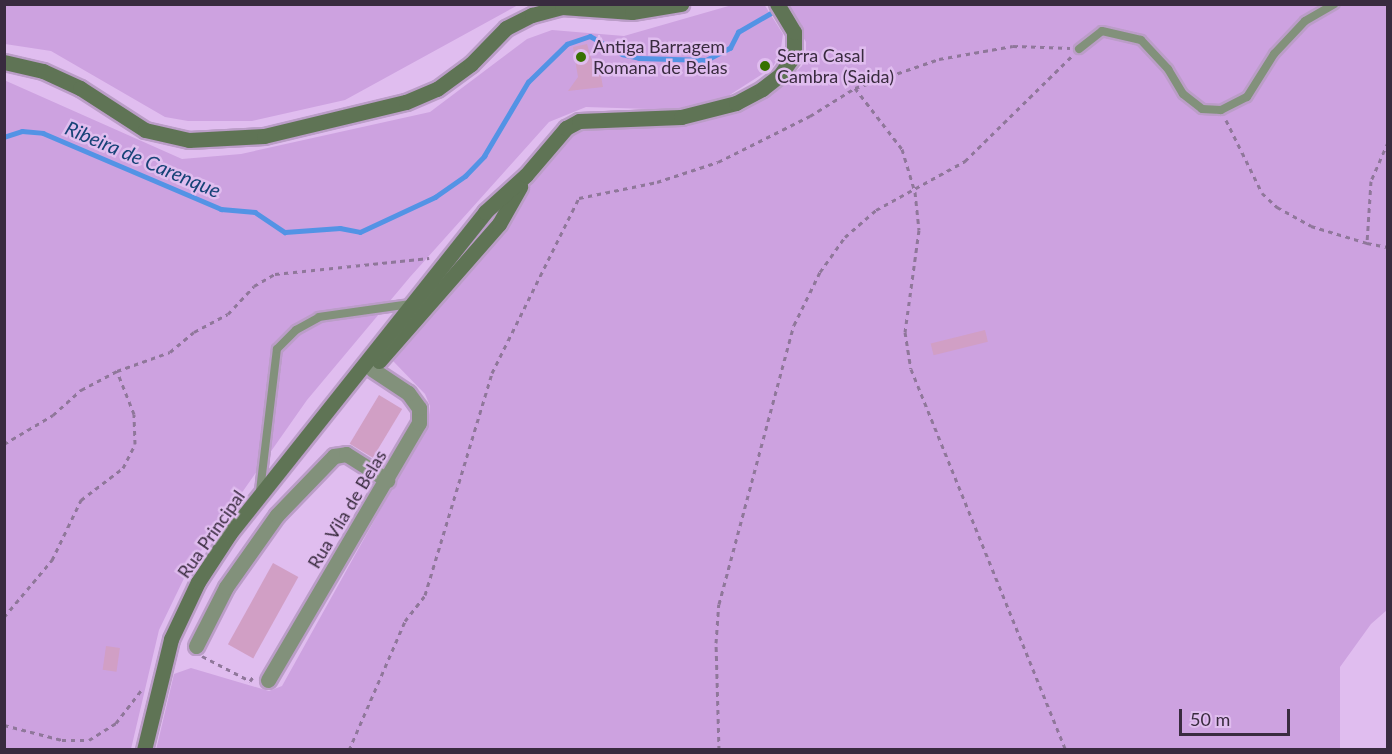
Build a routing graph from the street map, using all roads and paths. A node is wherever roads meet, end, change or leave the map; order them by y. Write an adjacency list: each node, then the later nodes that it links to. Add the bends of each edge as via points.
1 (681, 4): 5 (street, via 632,12 562,7 532,15 506,28 471,64 437,89 388,107 264,136 189,140 146,130 80,88 43,71)
2 (777, 4): 9 (street, Rua Principal, via 794,32 794,56 780,75 762,89 736,103 688,116 579,121 566,128)
3 (1334, 4): 7 (lane, via 1305,21 1274,54 1247,97)
4 (1079, 49): 6 (path, via 1013,46 939,59); 7 (lane, via 1102,31 1141,40 1168,69 1183,94 1202,109); 10 (path, via 965,161)
5 (4, 62)
6 (855, 88): 10 (path, via 902,148); 27 (path, via 810,116 718,162 657,182 579,198 492,373 425,595 405,621)
7 (1221, 111): 11 (path, via 1262,194 1311,226)
8 (1388, 142): 11 (path, via 1371,181)
9 (526, 175): 13 (street, Rua Principal, via 485,212); 15 (street, Rua Principal, via 499,224)
10 (915, 192): 28 (path, via 876,210 845,237 820,272 795,325 719,604); 29 (path, via 919,230 905,332 911,369)
11 (1367, 243): 12 (path)
12 (1388, 248)
13 (448, 256): 14 (street, Rua Principal); 16 (path, via 275,274 254,285 228,314 194,332 170,352)
14 (411, 304): 17 (street, Rua Principal); 20 (lane, via 319,317 296,330 277,350)
15 (372, 369): 17 (street, Rua Principal); 19 (street, Rua Vila de Belas, via 408,393 419,408 419,423)
16 (117, 371): 18 (path); 21 (path, via 134,414 135,444 123,468 81,500 52,560)
17 (320, 425): 20 (street, Rua Principal)
18 (4, 444)
19 (387, 480): 22 (street, via 346,454 334,456 277,515 225,587); 23 (street, Rua Vila de Belas)
20 (259, 498): 26 (street, Rua Principal, via 198,582 171,639)
21 (4, 617)
22 (196, 646): 23 (path, via 205,660 250,681 254,675)
23 (268, 680)
24 (144, 686): 25 (path, via 116,723 89,740 62,740)
25 (4, 725)
26 (144, 750)
27 (349, 750)
28 (719, 750)
29 (1066, 750)

